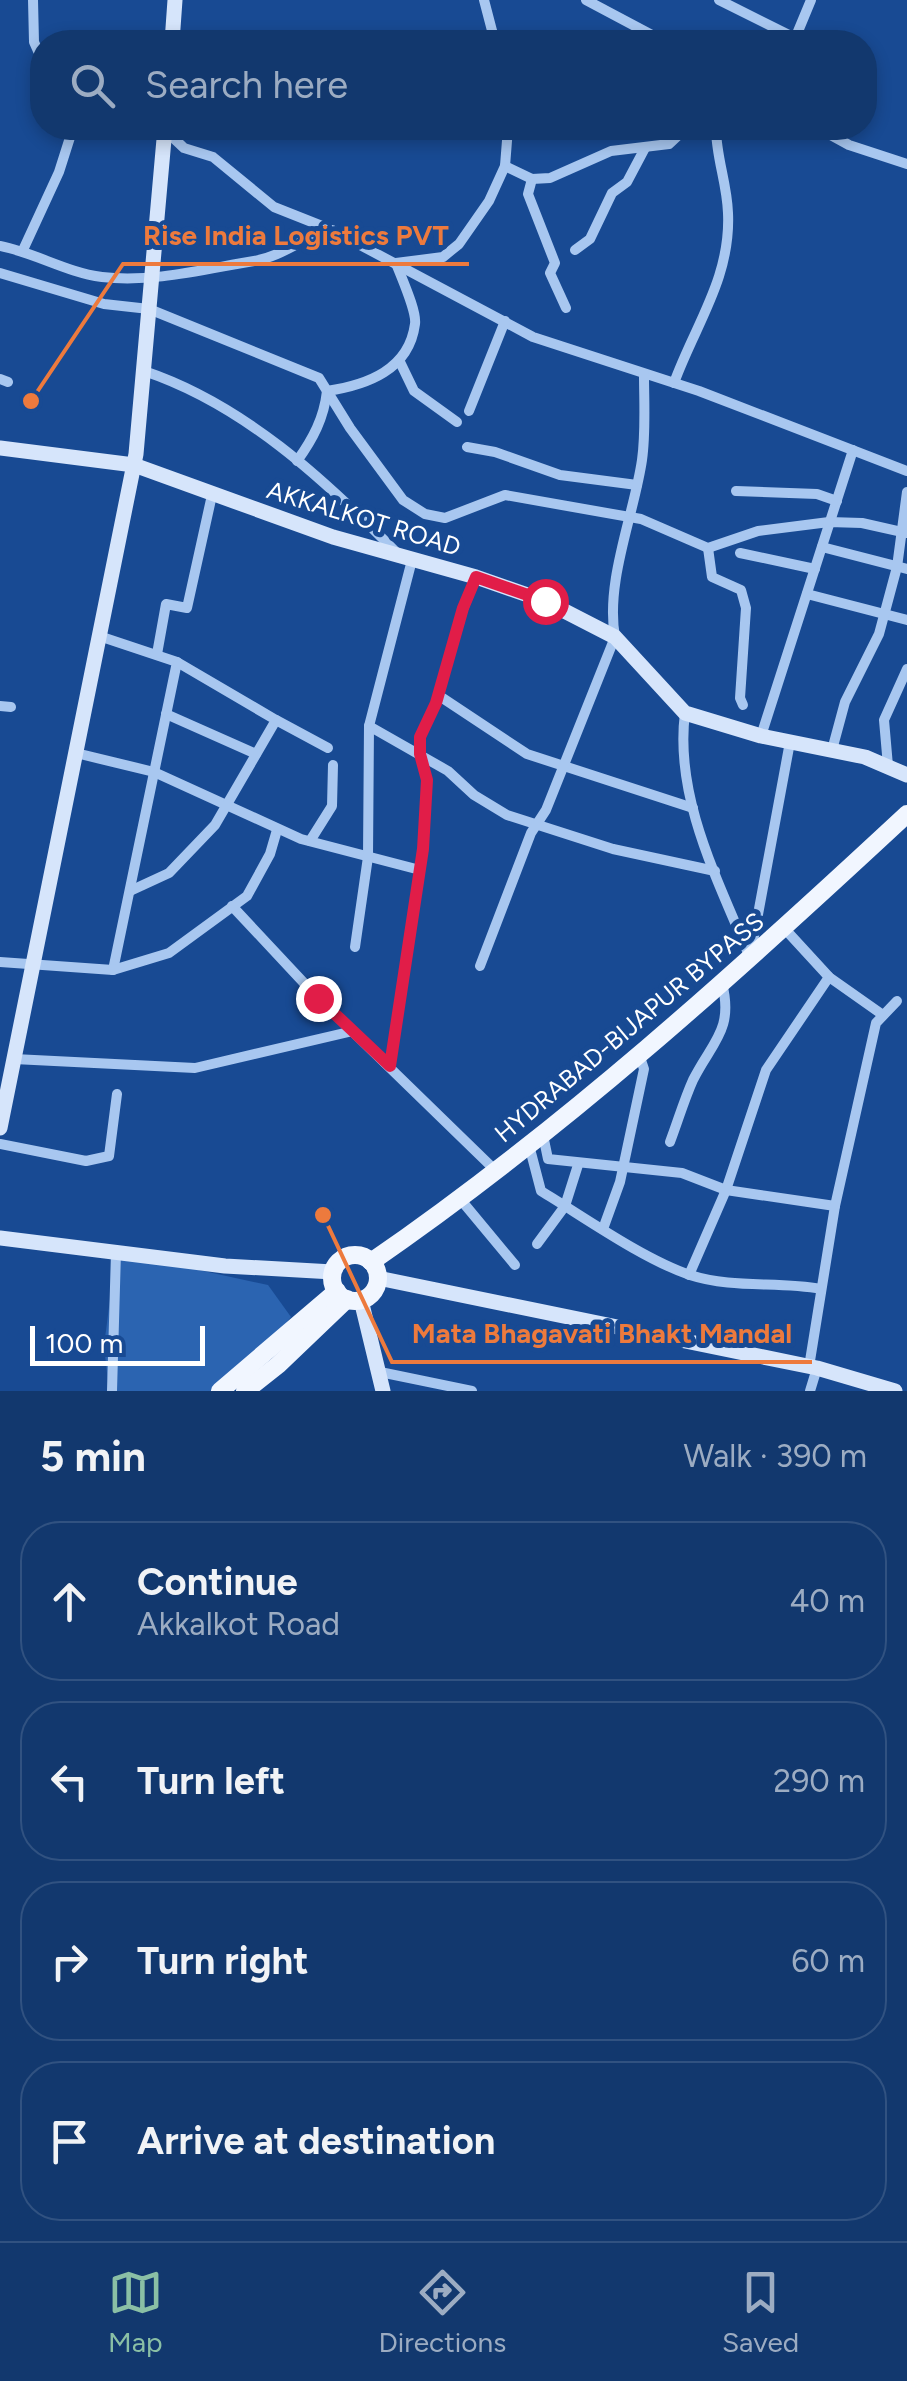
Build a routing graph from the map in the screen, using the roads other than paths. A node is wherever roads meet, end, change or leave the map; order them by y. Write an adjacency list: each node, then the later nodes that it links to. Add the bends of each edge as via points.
1 (33, 0): 7 (street)
2 (175, 0): 8 (street)
3 (484, 0): 9 (street)
4 (586, 0): 10 (street)
5 (719, 0): 11 (street)
6 (810, 0): 12 (street)
7 (34, 30)
8 (173, 30)
9 (492, 30)
10 (642, 30)
11 (775, 30)
12 (798, 30)
13 (69, 140): 26 (street)
14 (162, 140): 30 (street)
15 (176, 140): 24 (street, via 212,156 274,208)
16 (507, 140): 22 (street)
17 (673, 140): 20 (street)
18 (716, 140): 37 (street, via 728,206 725,249 709,310)
19 (840, 140): 21 (street)
20 (645, 148): 23 (street, via 611,151 550,178); 27 (street, via 590,238)
21 (907, 164)
22 (505, 166): 23 (street); 28 (street, via 459,244 443,257)
23 (532, 178): 31 (street, via 528,194)
24 (332, 230): 28 (street); 30 (street, via 258,260)
25 (0, 246): 26 (street)
26 (23, 250): 30 (street, via 60,268)
27 (575, 250)
28 (396, 263): 33 (street); 34 (street, via 416,322)
29 (0, 272): 32 (street, via 104,304)
30 (152, 278): 32 (street)
31 (566, 308)
32 (149, 309): 35 (street); 38 (street, via 319,378)
33 (505, 321): 36 (street); 39 (street)
34 (400, 362): 38 (street, via 360,386); 40 (street, via 414,392)
35 (144, 371): 44 (street, via 180,383); 45 (street)
36 (644, 374): 37 (street); 47 (street)
37 (674, 383): 43 (street)
38 (327, 391): 44 (street, via 324,413); 52 (street, via 403,500 425,514 445,518 504,495)
39 (469, 411)
40 (456, 422)
41 (467, 447): 47 (street, via 560,476)
42 (0, 448): 45 (street, AKKALKOT ROAD)
43 (853, 450): 46 (street); 51 (street)
44 (297, 460): 58 (street)
45 (134, 465): 50 (street, AKKALKOT ROAD); 65 (street)
46 (907, 471)
47 (636, 484): 52 (street)
48 (736, 491): 51 (street)
49 (907, 492): 54 (street)
50 (212, 494): 58 (street, AKKALKOT ROAD); 67 (street, via 187,608 166,604)
51 (837, 501): 53 (street)
52 (628, 516): 56 (street); 66 (street)
53 (829, 522): 54 (street); 55 (street); 56 (street, via 758,531)
54 (903, 533): 59 (street)
55 (822, 547): 59 (street); 60 (street)
56 (708, 548): 71 (street, via 712,577 741,590 746,608)
57 (740, 553): 60 (street)
58 (406, 558): 61 (street, AKKALKOT ROAD); 75 (street)
59 (902, 568): 63 (street)
60 (815, 569): 62 (street)
61 (476, 577): 66 (street, AKKALKOT ROAD, via 545,601); 70 (street)
62 (807, 594): 63 (street); 76 (street)
63 (884, 614): 64 (street); 79 (street)
64 (907, 620)
65 (100, 636): 67 (street); 80 (street)
66 (615, 638): 72 (street, AKKALKOT ROAD); 84 (street)
67 (158, 654): 68 (street)
68 (177, 662): 73 (street); 74 (street)
69 (907, 668): 85 (street, via 884,720)
70 (438, 695): 82 (street); 84 (street, via 527,754)
71 (744, 706)
72 (685, 713): 76 (street); 89 (street, via 681,744)
73 (166, 714): 81 (street); 86 (street)
74 (276, 720): 78 (street); 81 (street)
75 (369, 726): 82 (street); 94 (street)
76 (761, 736): 77 (street)
77 (790, 742): 79 (street); 101 (street)
78 (328, 748)
79 (832, 750): 85 (street)
80 (76, 753): 86 (street); 103 (street)
81 (256, 754): 88 (street)
82 (420, 754): 91 (street, via 474,795); 95 (street, via 427,780)
83 (333, 765): 93 (street, via 332,806)
84 (562, 765): 89 (street); 91 (street)
85 (888, 766): 87 (street)
86 (154, 772): 88 (street); 97 (street)
87 (907, 774)
88 (226, 806): 92 (street); 97 (street, via 216,826 168,872)
89 (693, 808): 96 (street)
90 (907, 814): 99 (main road, HYDRABAD-BIJAPUR BYPASS)
91 (535, 824): 96 (street); 104 (street)
92 (277, 830): 93 (street); 98 (street, via 246,896)
93 (310, 841): 94 (street)
94 (368, 857): 95 (street); 100 (street)
95 (420, 870): 113 (street)
96 (714, 871): 101 (street)
97 (130, 891): 105 (street)
98 (232, 906): 105 (street, via 168,952); 110 (street)
99 (784, 928): 101 (main road, HYDRABAD-BIJAPUR BYPASS); 106 (street)
100 (356, 947)
101 (750, 958): 107 (main road, HYDRABAD-BIJAPUR BYPASS)
102 (0, 962): 103 (street)
103 (33, 966): 105 (street); 112 (street)
104 (480, 966)
105 (113, 970)
106 (829, 977): 109 (street); 122 (street, via 766,1070)
107 (722, 982): 111 (main road, HYDRABAD-BIJAPUR BYPASS); 117 (street, via 725,1024 690,1087)
108 (897, 1001): 109 (street)
109 (882, 1015): 125 (street)
110 (353, 1031): 112 (street, via 195,1068); 113 (street)
111 (638, 1053): 116 (main road, HYDRABAD-BIJAPUR BYPASS); 120 (street, via 644,1070)
112 (14, 1059): 115 (street)
113 (390, 1066): 121 (street)
114 (117, 1094): 118 (street, via 109,1156 86,1161)
115 (0, 1128)
116 (536, 1140): 119 (street, via 548,1159); 121 (main road, HYDRABAD-BIJAPUR BYPASS); 124 (street, via 541,1191)
117 (670, 1142)
118 (0, 1144)
119 (578, 1164): 120 (street); 124 (street)
120 (622, 1169): 122 (street, via 682,1173); 126 (street)
121 (498, 1172): 123 (main road, HYDRABAD-BIJAPUR BYPASS)
122 (726, 1190): 125 (street); 132 (street)
123 (461, 1200): 130 (street); 131 (main road, HYDRABAD-BIJAPUR BYPASS)
124 (565, 1206): 126 (street); 128 (street)
125 (835, 1206): 133 (street)
126 (603, 1230): 132 (street)
127 (0, 1238): 129 (street)
128 (537, 1244)
129 (116, 1252): 134 (street); 137 (street)
130 (515, 1266)
131 (374, 1270): 134 (main road, via 374,1292); 134 (main road, via 349,1256); 135 (street)
132 (689, 1274): 133 (street, via 739,1285)
133 (821, 1289): 135 (street)
134 (344, 1291): 136 (street); 138 (main road); 139 (main road, via 278,1365)
135 (813, 1368): 142 (street); 143 (street)
136 (380, 1372): 140 (street); 141 (street)
137 (112, 1391)
138 (220, 1391)
139 (244, 1391)
140 (383, 1391)
141 (472, 1391)
142 (810, 1391)
143 (895, 1391)

